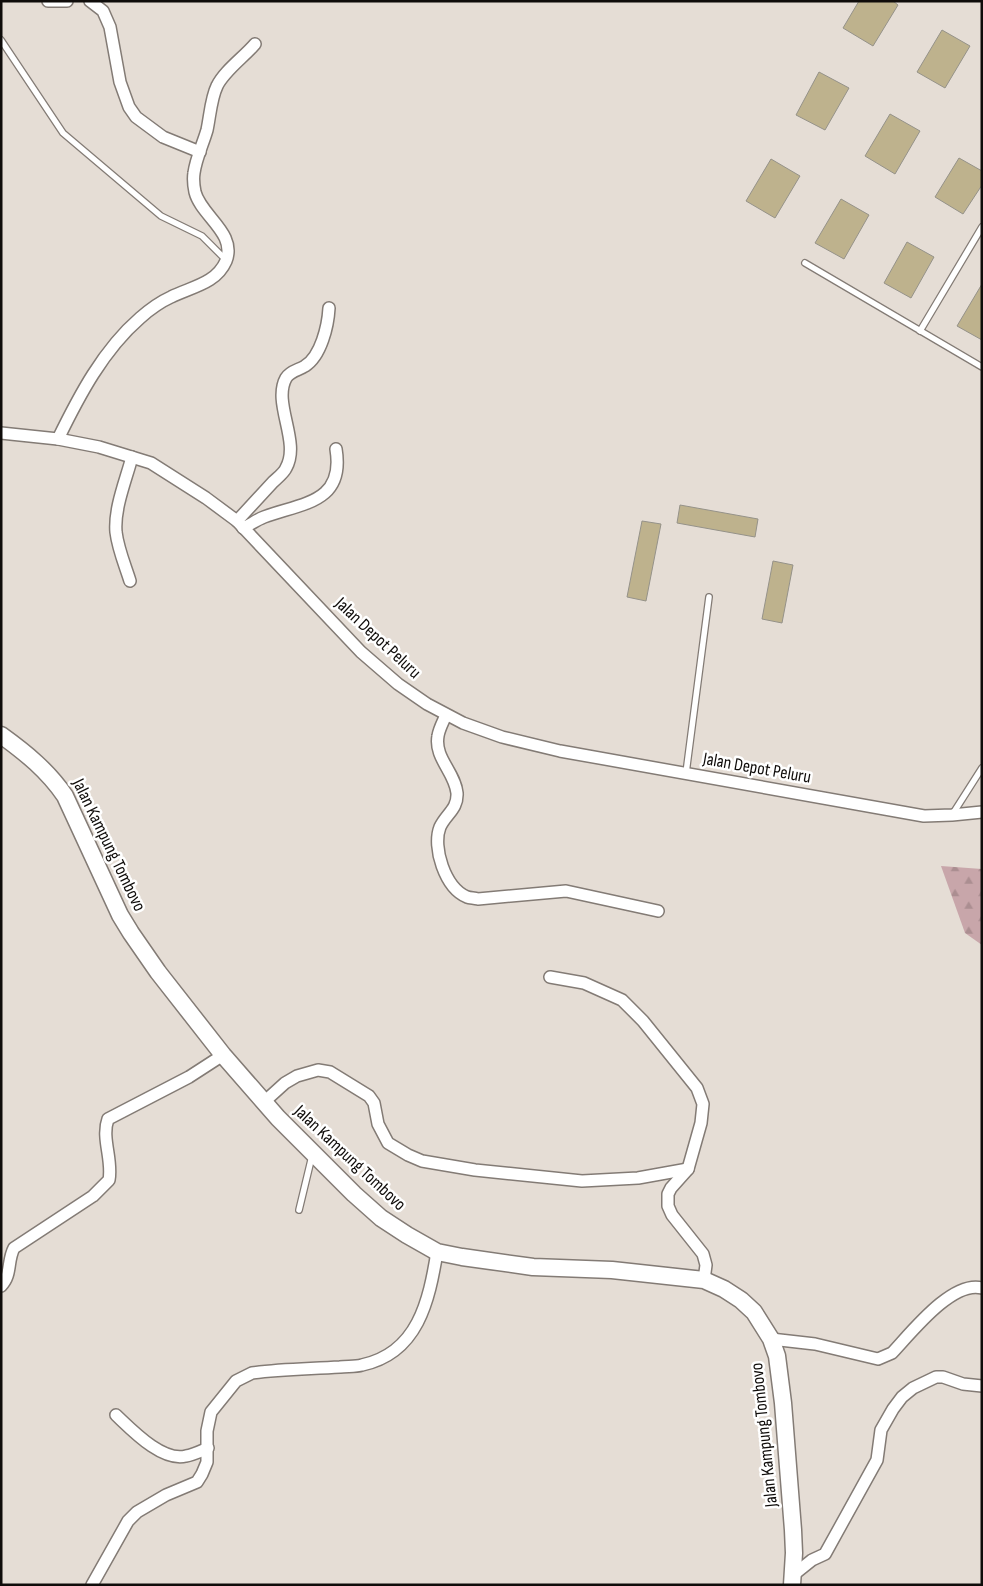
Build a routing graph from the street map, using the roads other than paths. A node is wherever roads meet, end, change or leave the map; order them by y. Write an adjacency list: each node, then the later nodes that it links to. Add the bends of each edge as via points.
1 (48, 1): 2 (street)
2 (66, 1)
3 (90, 1): 6 (street, via 103,11 110,27 120,82 136,117 163,137)
4 (1, 40): 8 (lane, via 63,133 161,216 202,236)
5 (255, 44): 6 (street, via 216,86)
6 (200, 152): 8 (street, via 194,190 199,203 221,230 228,246)
7 (982, 227): 11 (lane)
8 (226, 260): 14 (street, via 210,280 166,300 129,329 78,398)
9 (805, 262): 11 (lane)
10 (330, 308): 17 (street, via 324,338 312,360 289,373 284,384 284,414 291,448 286,468)
11 (920, 331): 12 (lane)
12 (982, 367)
13 (1, 433): 14 (street, Jalan Depot Peluru)
14 (58, 439): 16 (street, Jalan Depot Peluru)
15 (336, 449): 17 (street, via 338,469 335,480 323,494 295,508)
16 (132, 457): 17 (street, Jalan Depot Peluru, via 151,463 180,481); 18 (street, via 117,515 116,532)
17 (240, 525): 20 (street, Jalan Depot Peluru, via 361,652 398,684)
18 (130, 581)
19 (710, 597): 23 (lane)
20 (446, 715): 23 (street, Jalan Depot Peluru, via 502,737 560,751); 26 (street, via 437,746 456,783 457,800 440,827 437,840 438,854 455,888 466,897 478,899 566,890)
21 (1, 735): 28 (street, Jalan Kampung Tombovo, via 55,780 131,933)
22 (982, 768): 25 (lane)
23 (686, 773): 25 (street, Jalan Depot Peluru, via 924,816)
24 (982, 812): 25 (street, Jalan Depot Peluru)
25 (952, 815)
26 (658, 911)
27 (550, 977): 31 (street, via 584,983 622,1000 697,1088 703,1114)
28 (223, 1055): 29 (street, Jalan Kampung Tombovo); 35 (street, via 189,1077 108,1119 109,1180 93,1196 14,1248 7,1280)
29 (264, 1102): 30 (street, Jalan Kampung Tombovo); 31 (street, via 297,1076 318,1070 330,1072 369,1096 388,1143 427,1163 582,1181 638,1178)
30 (313, 1153): 32 (lane); 33 (street, Jalan Kampung Tombovo, via 381,1218)
31 (688, 1169): 34 (street, via 668,1194 668,1206 704,1254)
32 (299, 1210)
33 (437, 1252): 34 (street, Jalan Kampung Tombovo, via 533,1267 612,1270); 40 (street, via 423,1311 404,1343 383,1359 361,1366 252,1373 236,1381 210,1412)
34 (704, 1280): 37 (street, Jalan Kampung Tombovo, via 742,1300)
35 (1, 1286)
36 (982, 1288): 37 (street, via 976,1286 950,1296 884,1357)
37 (772, 1339): 41 (street, Jalan Kampung Tombovo, via 783,1403 794,1538)
38 (982, 1386): 41 (street, via 936,1377 902,1397 881,1430 877,1460 871,1473 825,1554 812,1560)
39 (116, 1415): 40 (street, via 160,1452 185,1457)
40 (208, 1448): 42 (street, via 207,1462 197,1482 149,1504 128,1521)
41 (792, 1580)
42 (92, 1585)

